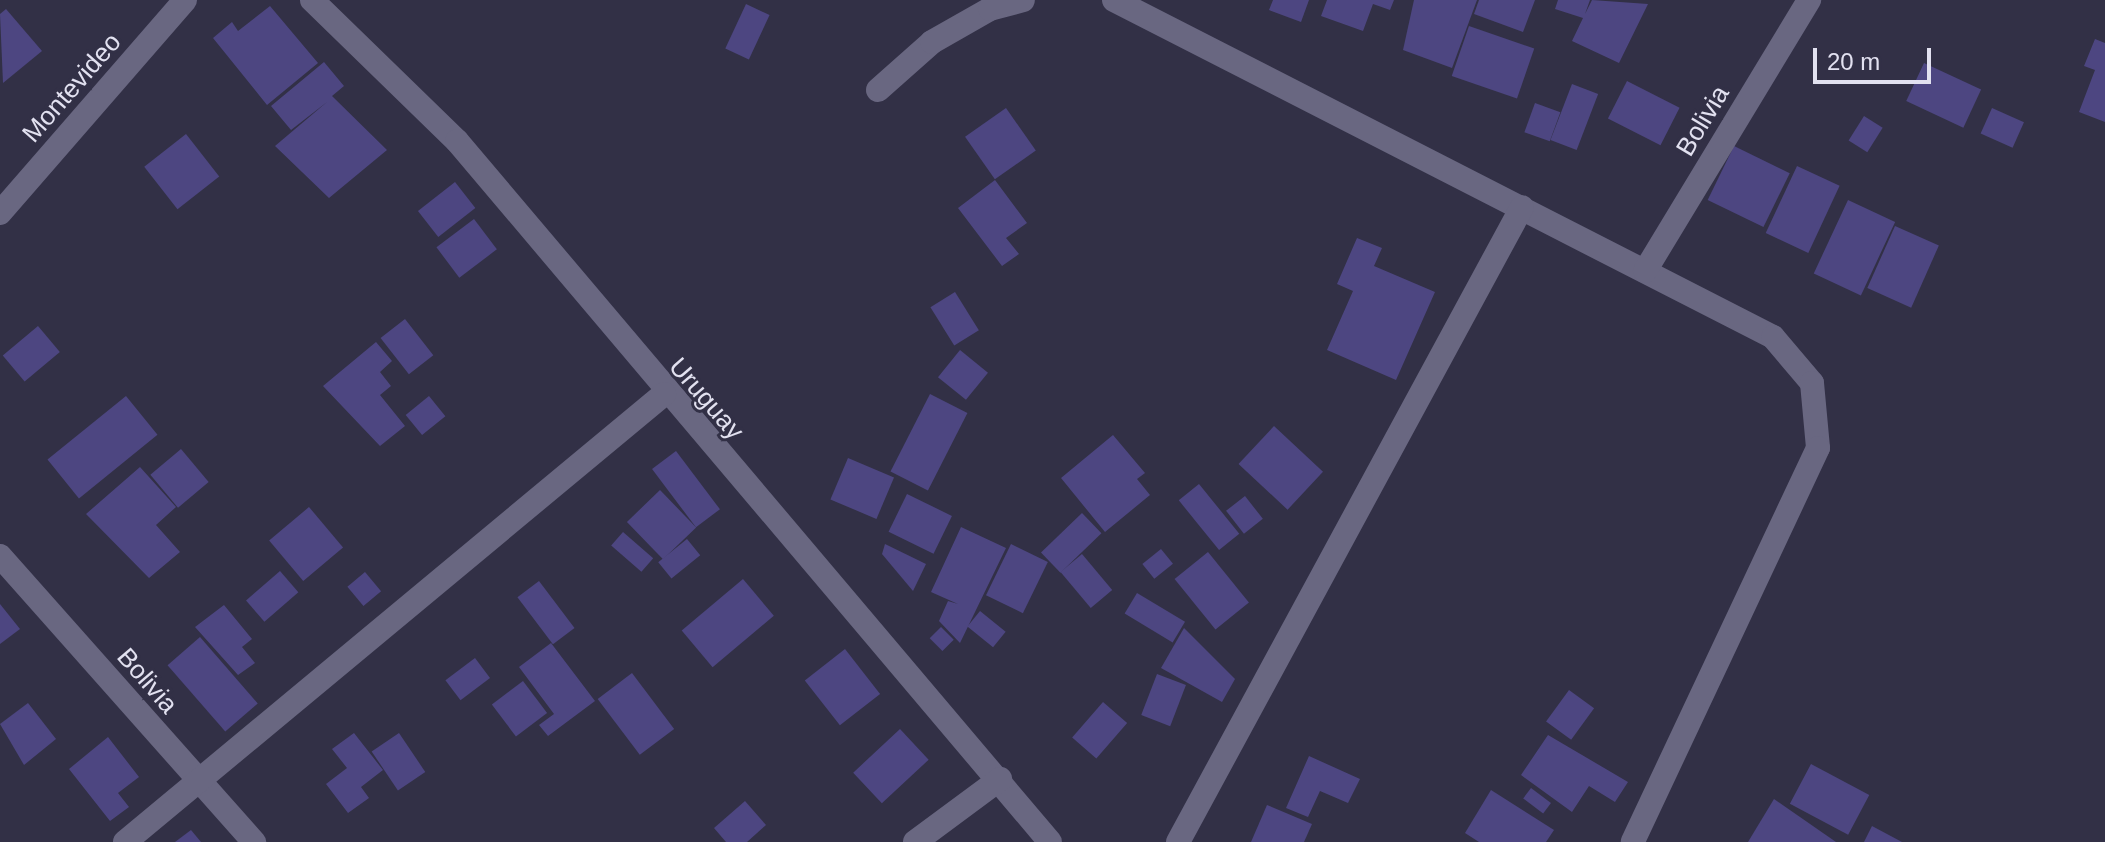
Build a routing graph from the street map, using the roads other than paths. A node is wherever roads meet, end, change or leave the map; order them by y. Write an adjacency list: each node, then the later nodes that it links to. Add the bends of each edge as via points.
1 (185, 0): 8 (street, Montevideo)
2 (312, 0): 10 (street, Uruguay, via 457,141)
3 (1023, 0): 6 (street, via 990,9 932,42)
4 (1809, 0): 9 (street, Bolivia)
5 (1122, 1): 7 (street)
6 (878, 90)
7 (1522, 207): 9 (street); 18 (street)
8 (0, 213)
9 (1645, 271): 19 (street, via 1773,337 1812,383 1818,448)
10 (664, 394): 12 (street, Uruguay); 13 (street)
11 (0, 556): 13 (street, Bolivia)
12 (1000, 779): 16 (street); 17 (street, Uruguay)
13 (199, 782): 14 (street); 15 (street, Bolivia)
14 (125, 842)
15 (254, 842)
16 (915, 842)
17 (1050, 842)
18 (1178, 842)
19 (1633, 842)

